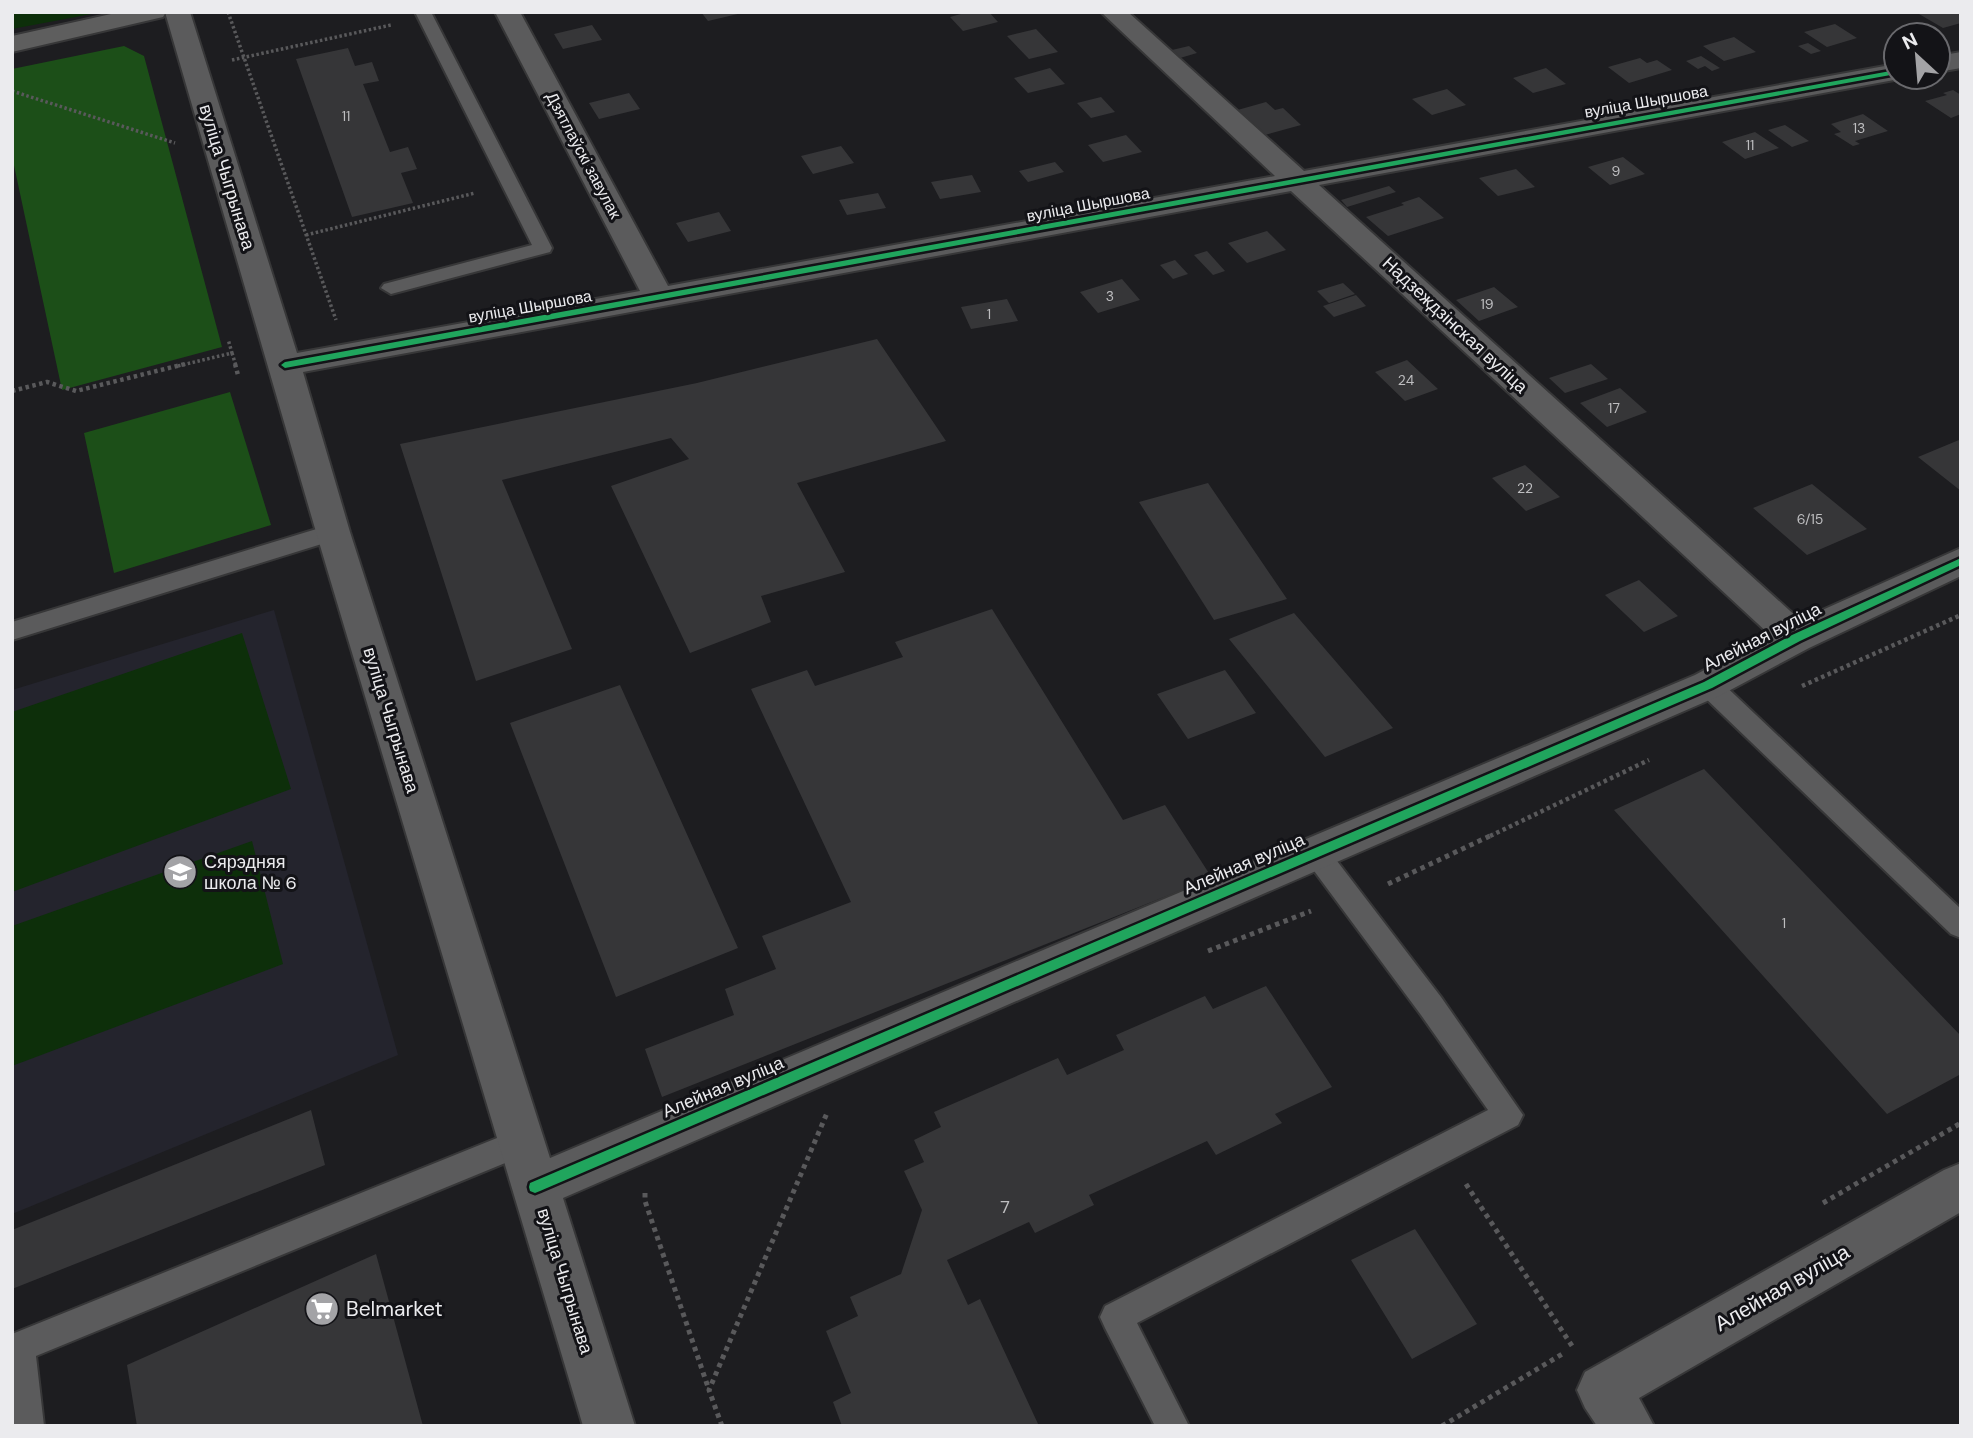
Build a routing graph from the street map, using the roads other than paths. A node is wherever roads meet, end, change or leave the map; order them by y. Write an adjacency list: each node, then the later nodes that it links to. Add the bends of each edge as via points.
1 (154, 12): 6 (main road)
2 (177, 12): 11 (street, вуліца Чыгрынава)
3 (507, 12): 10 (street, Дзятлаўскі завулак)
4 (1113, 12): 8 (street, Надзеждзінская вуліца)
5 (425, 15): 9 (lane, via 543,248)
6 (12, 44)
7 (1882, 75): 8 (street, вуліца Шыршова)
8 (1298, 181): 10 (street, вуліца Шыршова); 15 (street, Надзеждзінская вуліца)
9 (391, 288)
10 (660, 299): 11 (street, вуліца Шыршова)
11 (285, 365): 12 (street, вуліца Чыгрынава)
12 (332, 533): 14 (lane); 19 (street, вуліца Чыгрынава)
13 (1961, 561): 15 (street, Алейная вуліца)
14 (12, 631)
15 (1796, 638): 16 (street, Алейная вуліца)
16 (1708, 685): 17 (street, Алейная вуліца); 18 (lane)
17 (1315, 852): 20 (street, Алейная вуліца); 25 (lane, via 1508,1115 1116,1317)
18 (1961, 926)
19 (522, 1142): 20 (street, вуліца Чыгрынава); 23 (lane, via 19,1347)
20 (535, 1186): 24 (street, вуліца Чыгрынава)
21 (1961, 1186): 22 (street, Алейная вуліца)
22 (1615, 1408)
23 (27, 1426)
24 (609, 1426)
25 (1174, 1426)

